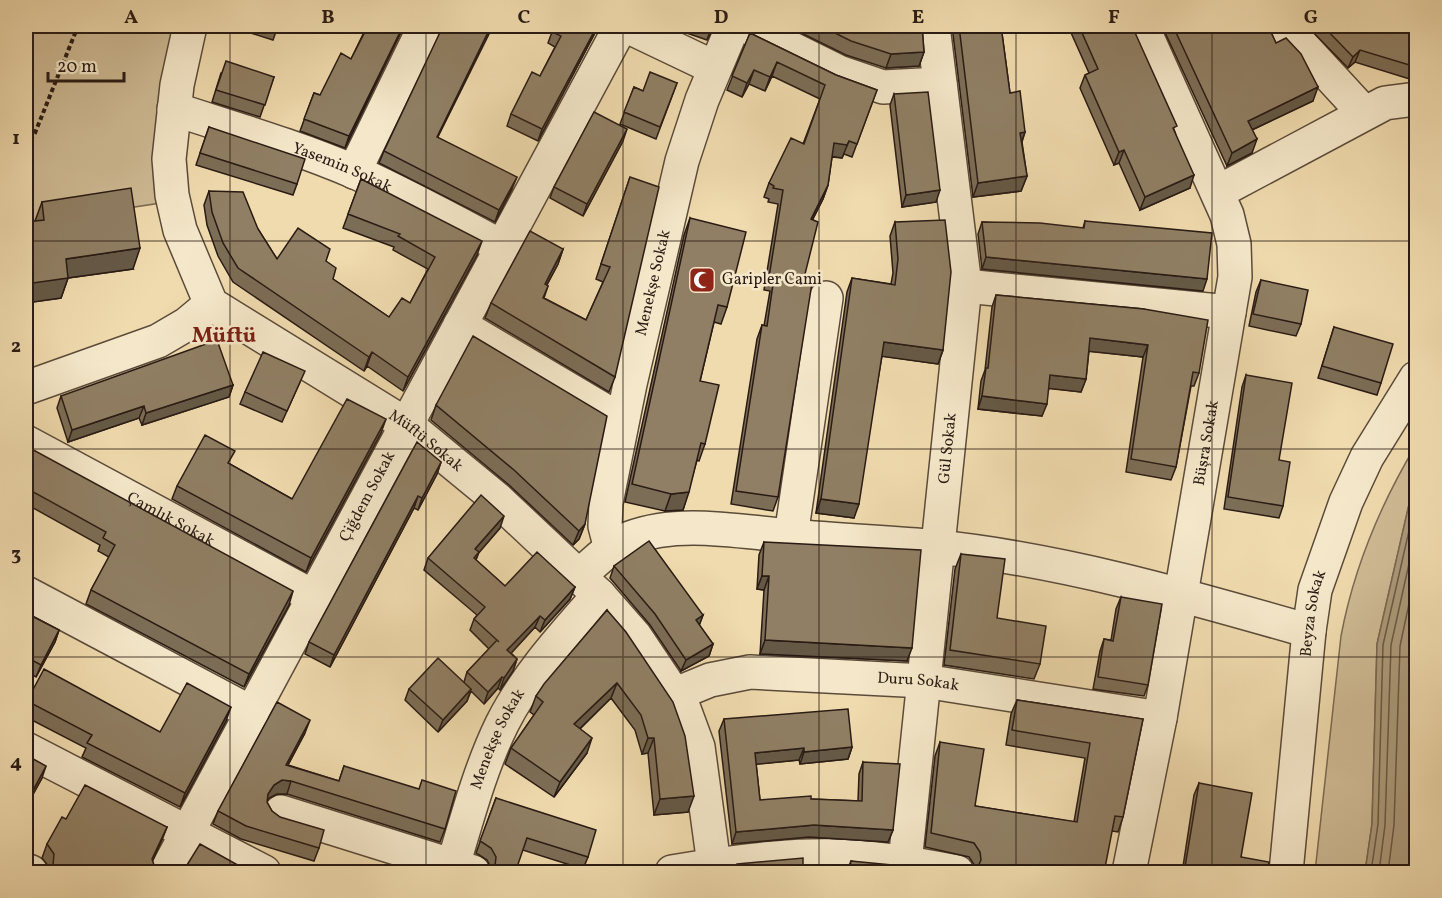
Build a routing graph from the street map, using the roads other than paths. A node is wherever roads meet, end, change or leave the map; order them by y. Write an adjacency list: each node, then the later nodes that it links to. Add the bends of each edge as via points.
1 (190, 26): 14 (street)
2 (425, 26): 16 (street)
3 (621, 26): 18 (street, Çiğdem Sokak)
4 (627, 26): 10 (street)
5 (733, 26): 11 (street, Menekşe Sokak)
6 (746, 26): 12 (street, via 838,72 883,87)
7 (933, 26): 12 (street, Gül Sokak)
8 (1142, 26): 17 (street, Büşra Sokak)
9 (1284, 26): 15 (street)
10 (673, 36): 11 (street)
11 (715, 68): 26 (street, Menekşe Sokak, via 682,161)
12 (940, 84): 19 (street, Gül Sokak)
13 (1416, 99): 15 (street, via 1385,103)
14 (174, 109): 16 (street, Yasemin Sokak); 21 (street, via 169,159 172,195 180,230)
15 (1364, 113): 17 (street)
16 (354, 172): 18 (street, Yasemin Sokak, via 414,199)
17 (1218, 192): 22 (street, Büşra Sokak, via 1234,244 1235,277)
18 (502, 247): 23 (street, Çiğdem Sokak)
19 (965, 286): 22 (street); 30 (street, Gül Sokak)
20 (826, 298): 29 (street)
21 (211, 304): 25 (street, via 188,324 158,341); 27 (street, Müftü Sokak)
22 (1228, 312): 34 (street, Büşra Sokak)
23 (460, 326): 26 (street); 27 (street, Çiğdem Sokak)
24 (1416, 378): 36 (street, Beyza Sokak, via 1367,456 1346,502 1315,590)
25 (26, 388)
26 (622, 421): 31 (street, Menekşe Sokak, via 606,503 605,526)
27 (407, 425): 32 (street, Müftü Sokak, via 497,499); 35 (street, Çiğdem Sokak)
28 (26, 442): 35 (street, Çamlık Sokak)
29 (791, 536): 30 (street, Menekşe Sokak); 31 (street, Menekşe Sokak, via 681,529 628,538)
30 (938, 547): 34 (street, Menekşe Sokak, via 1078,571); 37 (street, Gül Sokak)
31 (611, 549): 32 (street, Menekşe Sokak)
32 (589, 586): 38 (street, Müftü Sokak, via 635,636); 47 (street, Menekşe Sokak, via 558,642 502,724 482,772)
33 (26, 593): 39 (street)
34 (1181, 594): 36 (street, Menekşe Sokak); 40 (street, Büşra Sokak)
35 (314, 597): 39 (street, Çiğdem Sokak)
36 (1309, 631): 54 (street, Beyza Sokak)
37 (924, 681): 38 (street, Duru Sokak, via 750,672 710,680); 40 (street, Duru Sokak); 44 (street, Gül Sokak)
38 (676, 694): 45 (street, Müftü Sokak, via 698,747)
39 (252, 713): 43 (street, Çiğdem Sokak)
40 (1160, 718): 53 (street, Büşra Sokak)
41 (26, 749): 43 (street)
42 (281, 812): 47 (street)
43 (187, 833): 49 (street, Çiğdem Sokak); 50 (street)
44 (905, 867): 45 (street, via 811,855); 52 (street)
45 (715, 868): 51 (street)
46 (26, 870): 48 (street)
47 (459, 871)
48 (31, 873)
49 (166, 873)
50 (264, 873)
51 (672, 873)
52 (957, 873)
53 (1129, 873)
54 (1286, 873)

